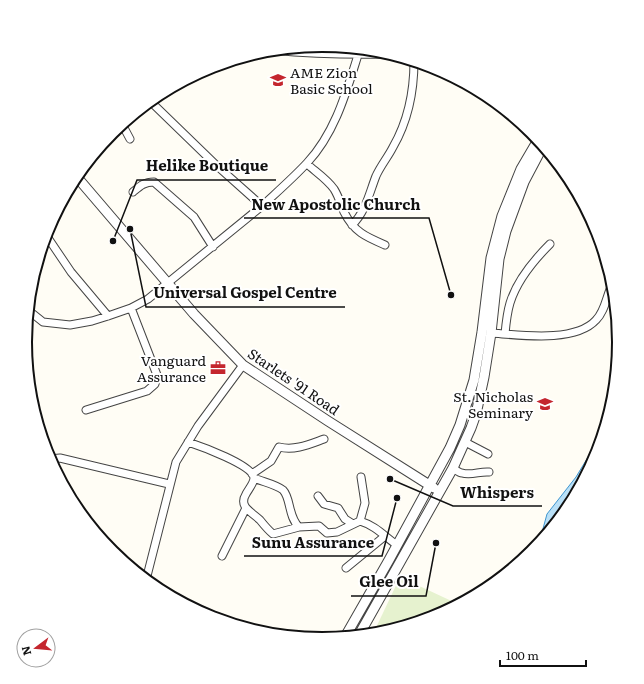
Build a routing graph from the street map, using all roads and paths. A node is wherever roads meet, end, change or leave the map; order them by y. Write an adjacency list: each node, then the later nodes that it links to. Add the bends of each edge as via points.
1 (303, 53): 2 (street)
2 (358, 55): 3 (street); 10 (street, via 341,109)
3 (364, 55)
4 (414, 67): 14 (street, via 412,92 404,122 376,177 364,210)
5 (155, 105): 13 (street)
6 (125, 130): 7 (street)
7 (130, 139)
8 (535, 145): 39 (street, via 521,169 502,216 491,258 474,380 460,425)
9 (540, 151): 24 (street, via 524,182 506,231 499,260)
10 (307, 164): 13 (street); 14 (street, via 334,189)
11 (81, 182): 19 (street, Starlets '91 Road)
12 (133, 192): 18 (street, via 146,182 154,182 194,217)
13 (262, 206): 18 (street)
14 (352, 225): 17 (street, via 364,236)
15 (50, 241): 23 (street, via 71,272)
16 (550, 244): 25 (street, via 527,270 514,292 508,310)
17 (385, 245)
18 (213, 247): 19 (street)
19 (166, 283): 21 (street, via 148,299); 26 (street, Starlets '91 Road)
20 (608, 293): 25 (street, via 601,313 586,328 562,335)
21 (131, 308): 23 (street); 27 (street, via 157,375 155,384 147,390)
22 (33, 314): 23 (street, via 43,322 70,325)
23 (108, 316)
24 (491, 333): 25 (street); 30 (street, via 476,414)
25 (505, 334)
26 (243, 365): 29 (street); 35 (street, Starlets '91 Road)
27 (86, 410)
28 (324, 439): 36 (street, via 293,448 280,447 271,461)
29 (188, 442): 36 (street, via 234,460); 38 (street, via 176,462)
30 (465, 442): 31 (street); 33 (street)
31 (488, 454)
32 (57, 458): 38 (street)
33 (453, 468): 34 (street, via 462,474); 40 (street)
34 (489, 472)
35 (413, 475): 39 (street, Starlets '91 Road); 42 (street, via 420,488)
36 (253, 476): 43 (street, via 252,484 244,498); 46 (street, via 282,490 293,519)
37 (361, 477): 44 (street, via 364,503)
38 (169, 484): 53 (street)
39 (429, 486): 40 (street, Starlets '91 Road); 42 (street)
40 (440, 491): 51 (street)
41 (318, 496): 45 (street, via 324,504 338,508 345,519)
42 (421, 499): 48 (street)
43 (246, 508): 46 (street, via 273,534); 49 (street)
44 (360, 521): 45 (street); 47 (street, via 377,528)
45 (353, 524): 46 (street, via 331,533 325,532 319,526)
46 (299, 527)
47 (385, 536): 48 (street); 52 (street)
48 (397, 545): 50 (street)
49 (222, 556)
50 (389, 560): 51 (street); 55 (street)
51 (400, 565): 54 (street)
52 (346, 568)
53 (148, 574)
54 (362, 630)
55 (349, 631)

